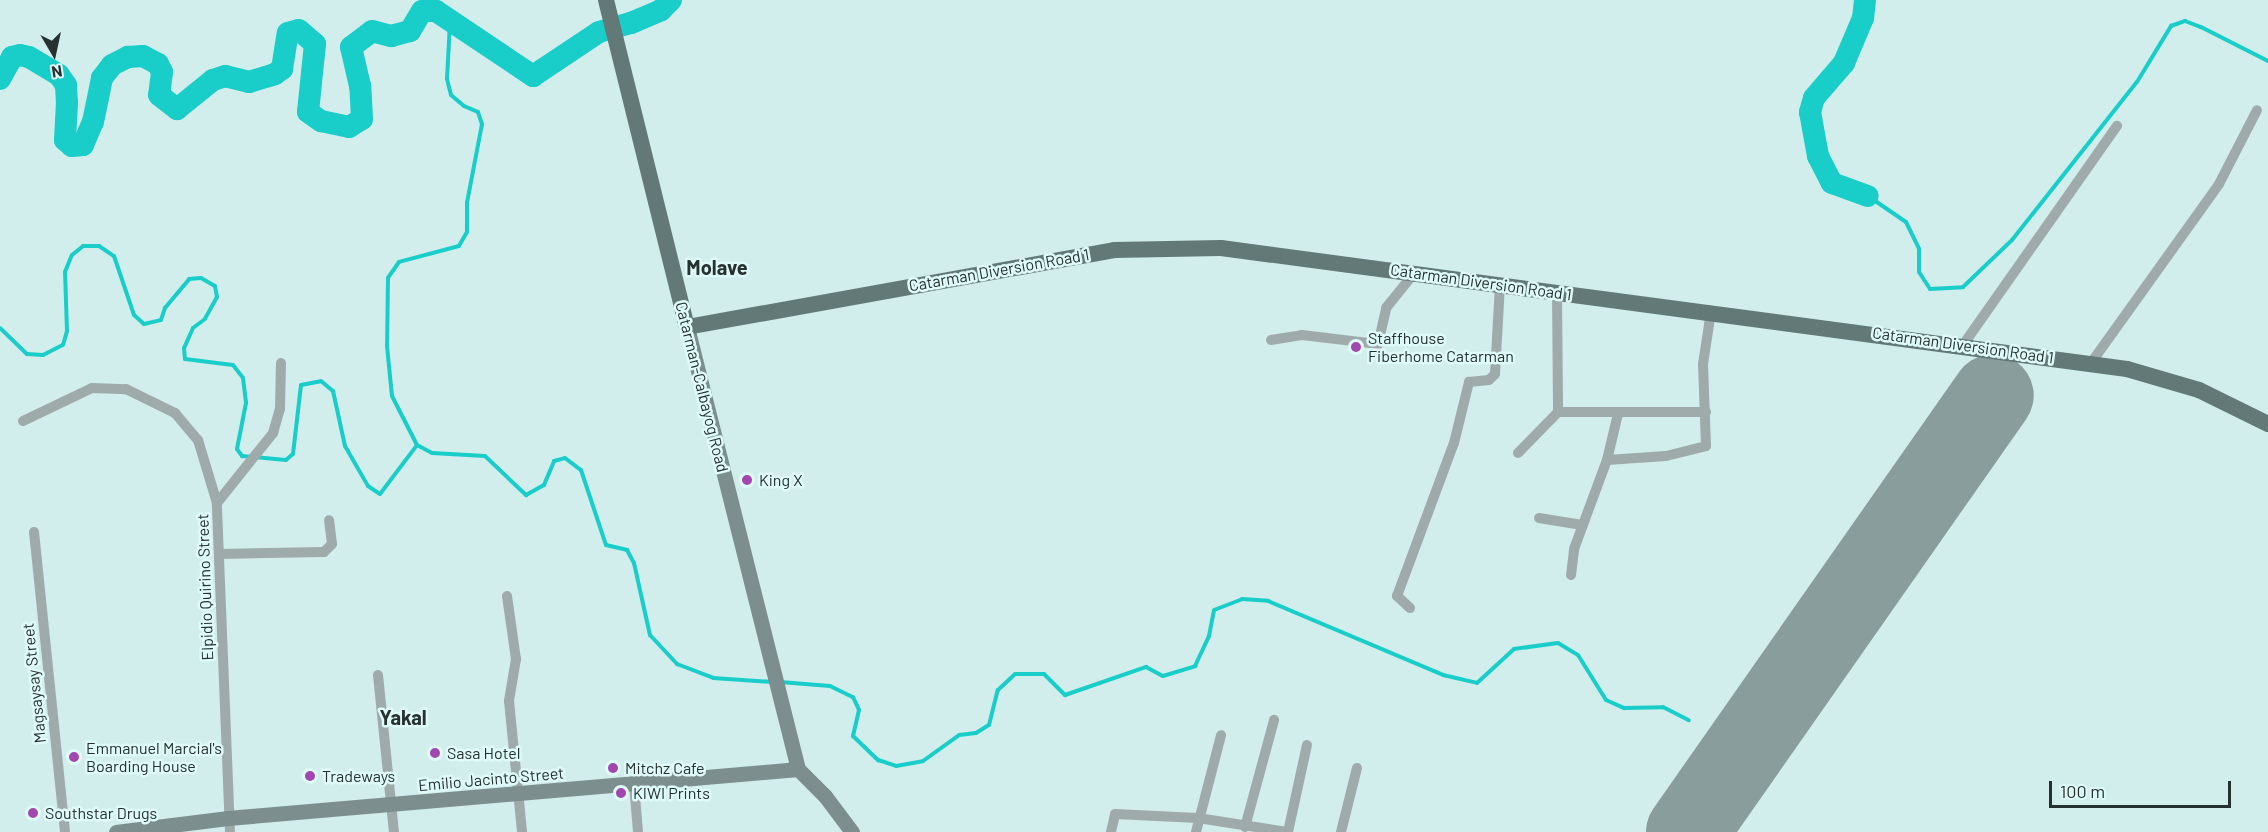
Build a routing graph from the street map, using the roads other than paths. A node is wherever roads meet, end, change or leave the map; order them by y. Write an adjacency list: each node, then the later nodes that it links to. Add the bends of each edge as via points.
1 (607, 4): 8 (main road, Catarman-Calbayog Road)
2 (2257, 110): 12 (street, via 2219,184)
3 (2117, 126): 10 (street)
4 (1415, 273): 5 (main road, Catarman Diversion Road 1); 8 (main road, Catarman Diversion Road 1, via 1221,248 1114,250); 9 (street, via 1386,308 1378,344 1302,335)
5 (1500, 285): 6 (main road, Catarman Diversion Road 1); 28 (street, via 1495,374 1489,380 1469,382 1454,443 1396,596)
6 (1557, 292): 7 (main road, Catarman Diversion Road 1); 13 (street)
7 (1711, 312): 10 (main road, Catarman Diversion Road 1); 14 (street, via 1703,364)
8 (687, 327): 34 (main road, Catarman-Calbayog Road)
9 (1271, 340)
10 (1964, 345): 12 (main road, Catarman Diversion Road 1)
11 (281, 363): 20 (street, Elpidio Quirino Street, via 280,409 273,433)
12 (2091, 363): 17 (main road, Catarman Diversion Road 1, via 2199,390)
13 (1558, 412): 15 (street); 18 (street)
14 (1706, 412): 15 (street); 19 (street, via 1706,446 1666,456)
15 (1618, 414): 19 (street)
16 (23, 421): 20 (street, via 92,388 126,389 175,413 198,440)
17 (2268, 424)
18 (1518, 453)
19 (1607, 460): 23 (street)
20 (217, 503): 25 (street, Elpidio Quirino Street)
21 (1539, 518): 23 (street)
22 (329, 520): 25 (street, via 332,544 324,552)
23 (1582, 525): 26 (street)
24 (34, 532): 41 (street, Magsaysay Street)
25 (219, 554): 39 (street, Elpidio Quirino Street)
26 (1571, 575)
27 (507, 596): 36 (street, via 516,659 509,701)
28 (1410, 608)
29 (378, 675): 37 (street)
30 (1274, 720): 40 (street)
31 (1221, 735): 38 (street)
32 (1307, 745): 49 (street)
33 (1357, 768): 50 (street)
34 (798, 769): 35 (main road, Emilio Jacinto Street); 46 (main road)
35 (634, 784): 36 (main road, Emilio Jacinto Street); 45 (street)
36 (518, 794): 37 (main road, Emilio Jacinto Street); 44 (street)
37 (391, 806): 39 (main road, Emilio Jacinto Street); 43 (street)
38 (1198, 818): 40 (street); 47 (street, via 1115,814); 48 (street)
39 (229, 825): 42 (main road, Emilio Jacinto Street)
40 (1245, 827): 49 (street)
41 (65, 832)
42 (116, 832)
43 (394, 832)
44 (522, 832)
45 (638, 832)
46 (852, 832)
47 (1111, 832)
48 (1196, 832)
49 (1288, 832)
50 (1341, 832)

